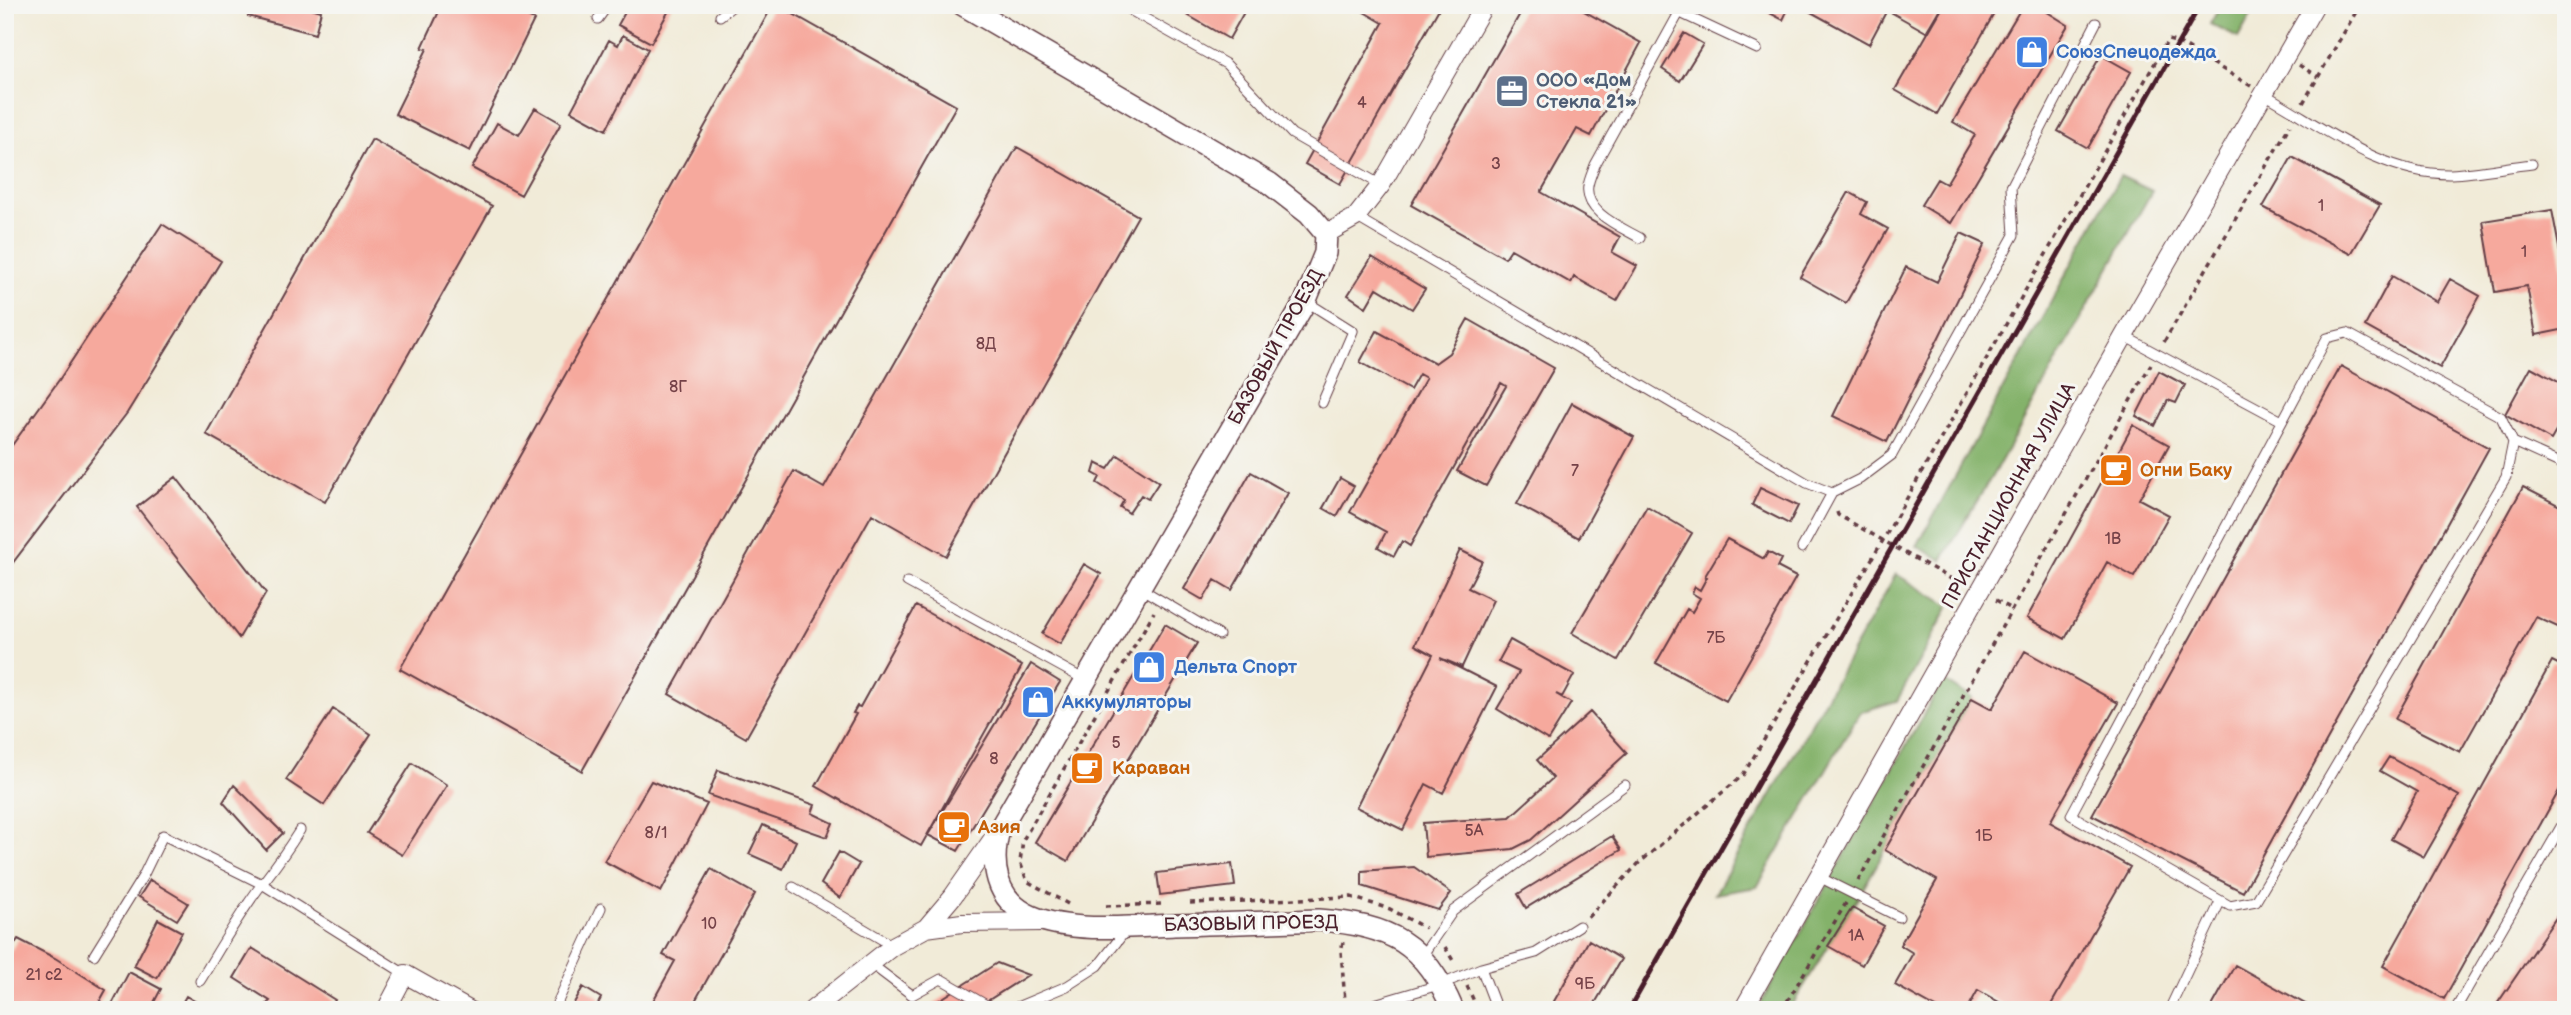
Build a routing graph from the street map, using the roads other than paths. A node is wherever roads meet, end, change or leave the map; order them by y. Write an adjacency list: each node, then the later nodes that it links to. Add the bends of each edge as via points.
1 (608, 5): 10 (lane)
2 (734, 5): 9 (lane)
3 (963, 5): 17 (street, via 1269,183 1309,214)
4 (1121, 5): 15 (lane, via 1226,64 1292,134)
5 (1484, 5): 15 (street)
6 (1663, 5): 8 (lane)
7 (2315, 5): 13 (street, ПРИСТАНЦИОННАЯ УЛИЦА)
8 (1679, 13): 12 (lane); 18 (lane, via 1587,187 1589,201 1603,216)
9 (720, 16)
10 (598, 19)
11 (2096, 23): 25 (lane, via 2011,187 2014,235 1892,455)
12 (1757, 48)
13 (2257, 90): 14 (lane, via 2375,158 2408,169 2450,174); 20 (street, ПРИСТАНЦИОННАЯ УЛИЦА)
14 (2532, 164)
15 (1381, 185): 16 (street)
16 (1356, 217): 17 (street); 25 (lane, via 1807,483)
17 (1326, 234): 19 (street, БАЗОВЫЙ ПРОЕЗД, via 1322,261)
18 (1640, 237)
19 (1305, 302): 21 (lane, via 1353,331); 28 (street, БАЗОВЫЙ ПРОЕЗД)
20 (2124, 335): 22 (lane); 35 (street, ПРИСТАНЦИОННАЯ УЛИЦА)
21 (1322, 403)
22 (2282, 421): 23 (lane, via 2327,338 2347,333 2501,416); 38 (lane, via 2071,815)
23 (2512, 442): 24 (lane); 38 (lane, via 2506,477 2256,901 2230,906)
24 (2566, 466)
25 (1832, 493): 26 (lane)
26 (1802, 548)
27 (907, 582): 30 (lane)
28 (1140, 588): 29 (lane); 30 (street, БАЗОВЫЙ ПРОЕЗД)
29 (1219, 635)
30 (1087, 681): 34 (street, БАЗОВЫЙ ПРОЕЗД)
31 (1625, 785): 47 (lane, via 1453,911)
32 (2566, 818): 64 (lane)
33 (300, 830): 36 (lane)
34 (999, 830): 41 (street, БАЗОВЫЙ ПРОЕЗД, via 994,863 1002,892 1031,916); 44 (street, БАЗОВЫЙ ПРОЕЗД)
35 (1819, 877): 40 (lane); 62 (street, ПРИСТАНЦИОННАЯ УЛИЦА)
36 (262, 884): 46 (lane, via 163,835); 50 (lane); 52 (lane)
37 (793, 887): 45 (lane)
38 (2220, 902): 63 (lane)
39 (601, 908): 55 (lane)
40 (1899, 916)
41 (1052, 922): 43 (street, БАЗОВЫЙ ПРОЕЗД); 44 (street, БАЗОВЫЙ ПРОЕЗД)
42 (1579, 926): 49 (lane, via 1536,953)
43 (1129, 927): 47 (street, БАЗОВЫЙ ПРОЕЗД, via 1348,922 1402,940); 58 (lane, via 1098,965 1067,986)
44 (926, 928): 45 (street, БАЗОВЫЙ ПРОЕЗД)
45 (894, 946): 48 (street, БАЗОВЫЙ ПРОЕЗД)
46 (94, 955)
47 (1422, 956): 51 (street, БАЗОВЫЙ ПРОЕЗД)
48 (871, 964): 56 (street, БАЗОВЫЙ ПРОЕЗД); 57 (lane, via 912,995 941,979)
49 (1481, 968): 51 (lane); 61 (lane)
50 (405, 974): 53 (street); 54 (street)
51 (1452, 980): 59 (lane); 60 (street, БАЗОВЫЙ ПРОЕЗД)
52 (200, 981)
53 (386, 1010)
54 (469, 1010)
55 (554, 1010)
56 (813, 1010)
57 (995, 1010)
58 (1010, 1010)
59 (1354, 1010)
60 (1453, 1010)
61 (1497, 1010)
62 (1743, 1010)
63 (2169, 1010)
64 (2455, 1010)

